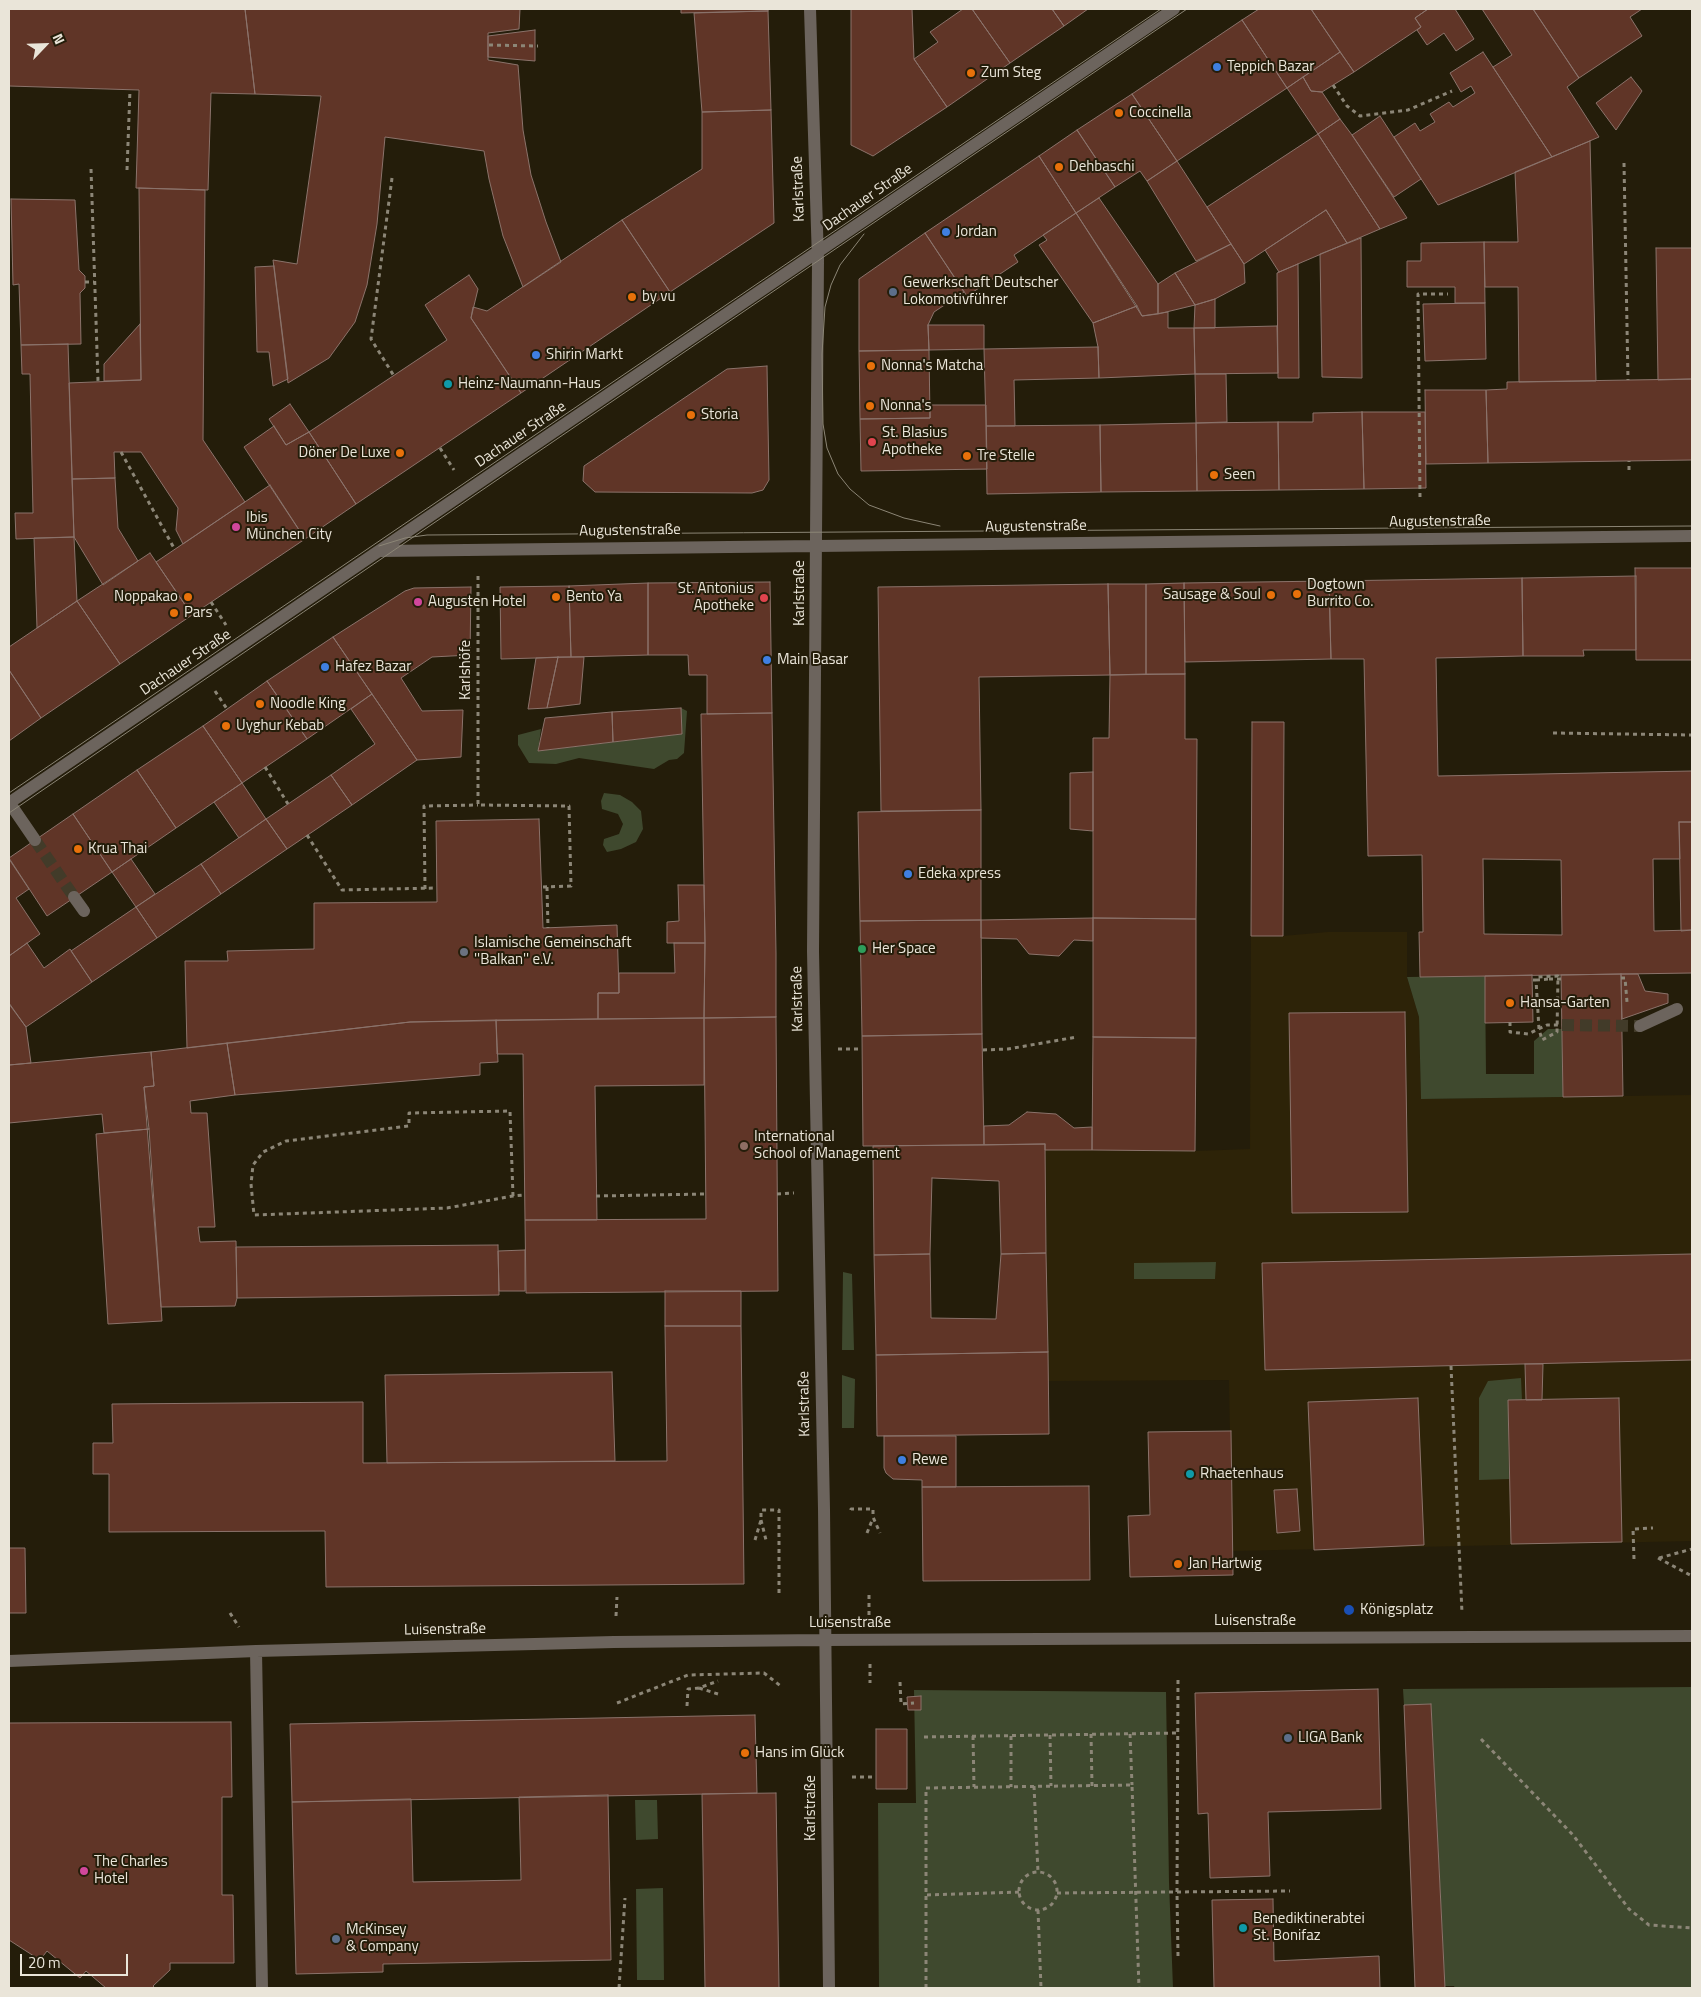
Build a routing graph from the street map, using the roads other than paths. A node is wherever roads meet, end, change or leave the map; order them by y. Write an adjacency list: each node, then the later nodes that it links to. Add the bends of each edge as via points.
1 (810, 9): 3 (street, Karlstraße)
2 (1174, 9): 3 (street, Dachauer Straße)
3 (818, 253): 5 (street, Karlstraße); 6 (street, Dachauer Straße)
4 (1692, 536): 5 (street, Augustenstraße)
5 (817, 545): 6 (street, Augustenstraße); 14 (street, Karlstraße, via 813,951)
6 (379, 551): 7 (street, Dachauer Straße)
7 (9, 802): 8 (street)
8 (35, 840)
9 (74, 897): 10 (street)
10 (84, 911)
11 (1677, 1009): 12 (street)
12 (1640, 1026)
13 (1692, 1636): 14 (street, Luisenstraße)
14 (824, 1640): 15 (street, Luisenstraße); 18 (street, Karlstraße)
15 (256, 1651): 16 (street, Luisenstraße); 17 (street)
16 (9, 1661)
17 (262, 1988)
18 (829, 1988)

